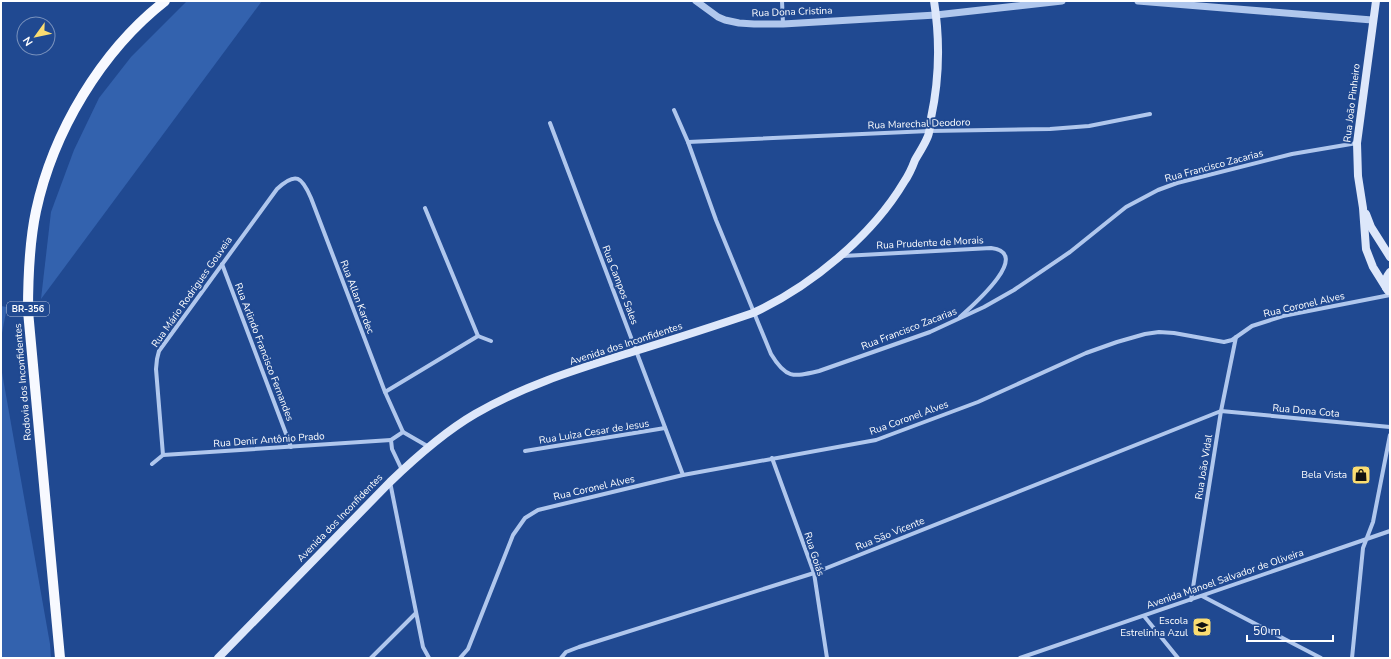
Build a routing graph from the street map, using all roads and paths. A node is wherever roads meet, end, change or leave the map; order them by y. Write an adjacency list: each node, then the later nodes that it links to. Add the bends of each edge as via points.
1 (165, 1): 54 (main road, Rodovia dos Inconfidentes / BR-356, via 115,50 89,85 56,147 36,213 28,277 28,311)
2 (696, 1): 10 (street, Rua Dona Cristina, via 718,17 731,22)
3 (782, 1): 10 (street)
4 (934, 1): 8 (main road, Avenida dos Inconfidentes)
5 (1062, 1): 8 (street, Rua Dona Cristina)
6 (1138, 1): 9 (street)
7 (1376, 1): 9 (main road, Rua João Pinheiro)
8 (936, 15): 10 (street, Rua Dona Cristina); 14 (main road, Avenida dos Inconfidentes, via 938,60 935,102)
9 (1372, 20): 16 (main road, Rua João Pinheiro)
10 (783, 24)
11 (674, 110): 15 (street, Rua Francisco Zacarias)
12 (1150, 114): 14 (street, Rua Marechal Deodoro, via 1089,126 1050,130)
13 (550, 123): 30 (street, Rua Campos Sales)
14 (929, 131): 15 (street, Rua Marechal Deodoro); 20 (main road, Avenida dos Inconfidentes, via 904,182 879,217)
15 (688, 142): 25 (street, Rua Francisco Zacarias)
16 (1357, 143): 19 (main road, Rua João Pinheiro, via 1358,176); 26 (street, Rua Francisco Zacarias, via 1292,154 1234,168 1177,183 1148,195 1126,207 1070,252 1014,290)
17 (288, 180): 22 (street, Rua Mário Rodrigues Gouveia, via 277,189); 31 (street, Rua Allan Kardec, via 297,178 305,186)
18 (425, 208): 27 (street)
19 (1363, 208): 21 (main road, via 1371,227); 24 (main road, via 1366,249)
20 (839, 256): 25 (main road, Avenida dos Inconfidentes, via 795,291); 26 (street, Rua Prudente de Morais, via 991,248 1003,251 1006,260 998,277)
21 (1390, 257)
22 (222, 264): 38 (street, Rua Arlindo Francisco Fernandes); 41 (street, Rua Mário Rodrigues Gouveia, via 159,351 156,369)
23 (1390, 272): 24 (main road, via 1385,282)
24 (1389, 294): 28 (street, Rua Coronel Alves, via 1283,316 1252,326)
25 (753, 314): 26 (street, Rua Francisco Zacarias, via 777,365 793,375 819,371); 30 (main road, Avenida dos Inconfidentes)
26 (955, 321)
27 (478, 336): 29 (street); 31 (street)
28 (1236, 337): 32 (street, Rua João Vidal); 42 (street, Rua Coronel Alves, via 1220,342 1174,333 1145,334 1086,353 978,402 876,440)
29 (491, 341)
30 (636, 351): 34 (street, Rua Campos Sales); 39 (main road, Avenida dos Inconfidentes, via 553,377 507,396 445,434)
31 (385, 392): 35 (street, Rua Allan Kardec)
32 (1221, 411): 33 (street, Rua Dona Cota); 49 (street, Rua São Vicente); 51 (street, Rua João Vidal)
33 (1390, 427)
34 (665, 428): 40 (street, Rua Luiza Cesar de Jesus); 45 (street, Rua Campos Sales)
35 (404, 432): 37 (street); 39 (street)
36 (1390, 436): 48 (street, via 1373,522)
37 (391, 440): 38 (street, Rua Denir Antônio Prado); 44 (street, via 392,449)
38 (291, 447): 41 (street, Rua Denir Antônio Prado)
39 (430, 447): 44 (main road, Avenida dos Inconfidentes)
40 (525, 451)
41 (163, 455): 43 (street)
42 (772, 458): 45 (street, Rua Coronel Alves); 49 (street, Rua Goiás)
43 (152, 464)
44 (402, 470): 46 (main road, Avenida dos Inconfidentes)
45 (682, 475): 58 (street, Rua Coronel Alves, via 538,510 525,518 513,535 468,649)
46 (390, 482): 52 (street); 55 (main road, Avenida dos Inconfidentes)
47 (1390, 532): 48 (street, Avenida Manoel Salvador de Oliveira)
48 (1366, 539): 50 (street, Avenida Manoel Salvador de Oliveira); 64 (street)
49 (814, 573): 59 (street, Rua São Vicente, via 579,647 566,652); 60 (street, Rua Goiás)
50 (1202, 596): 51 (street, Avenida Manoel Salvador de Oliveira); 63 (street)
51 (1191, 600): 53 (street, Avenida Manoel Salvador de Oliveira)
52 (416, 613): 56 (street); 57 (street, via 423,647)
53 (1144, 616): 61 (street, Avenida Manoel Salvador de Oliveira); 62 (street)
54 (60, 658)
55 (218, 658)
56 (371, 658)
57 (429, 658)
58 (460, 658)
59 (561, 658)
60 (827, 658)
61 (1020, 658)
62 (1178, 658)
63 (1321, 658)
64 (1352, 658)

